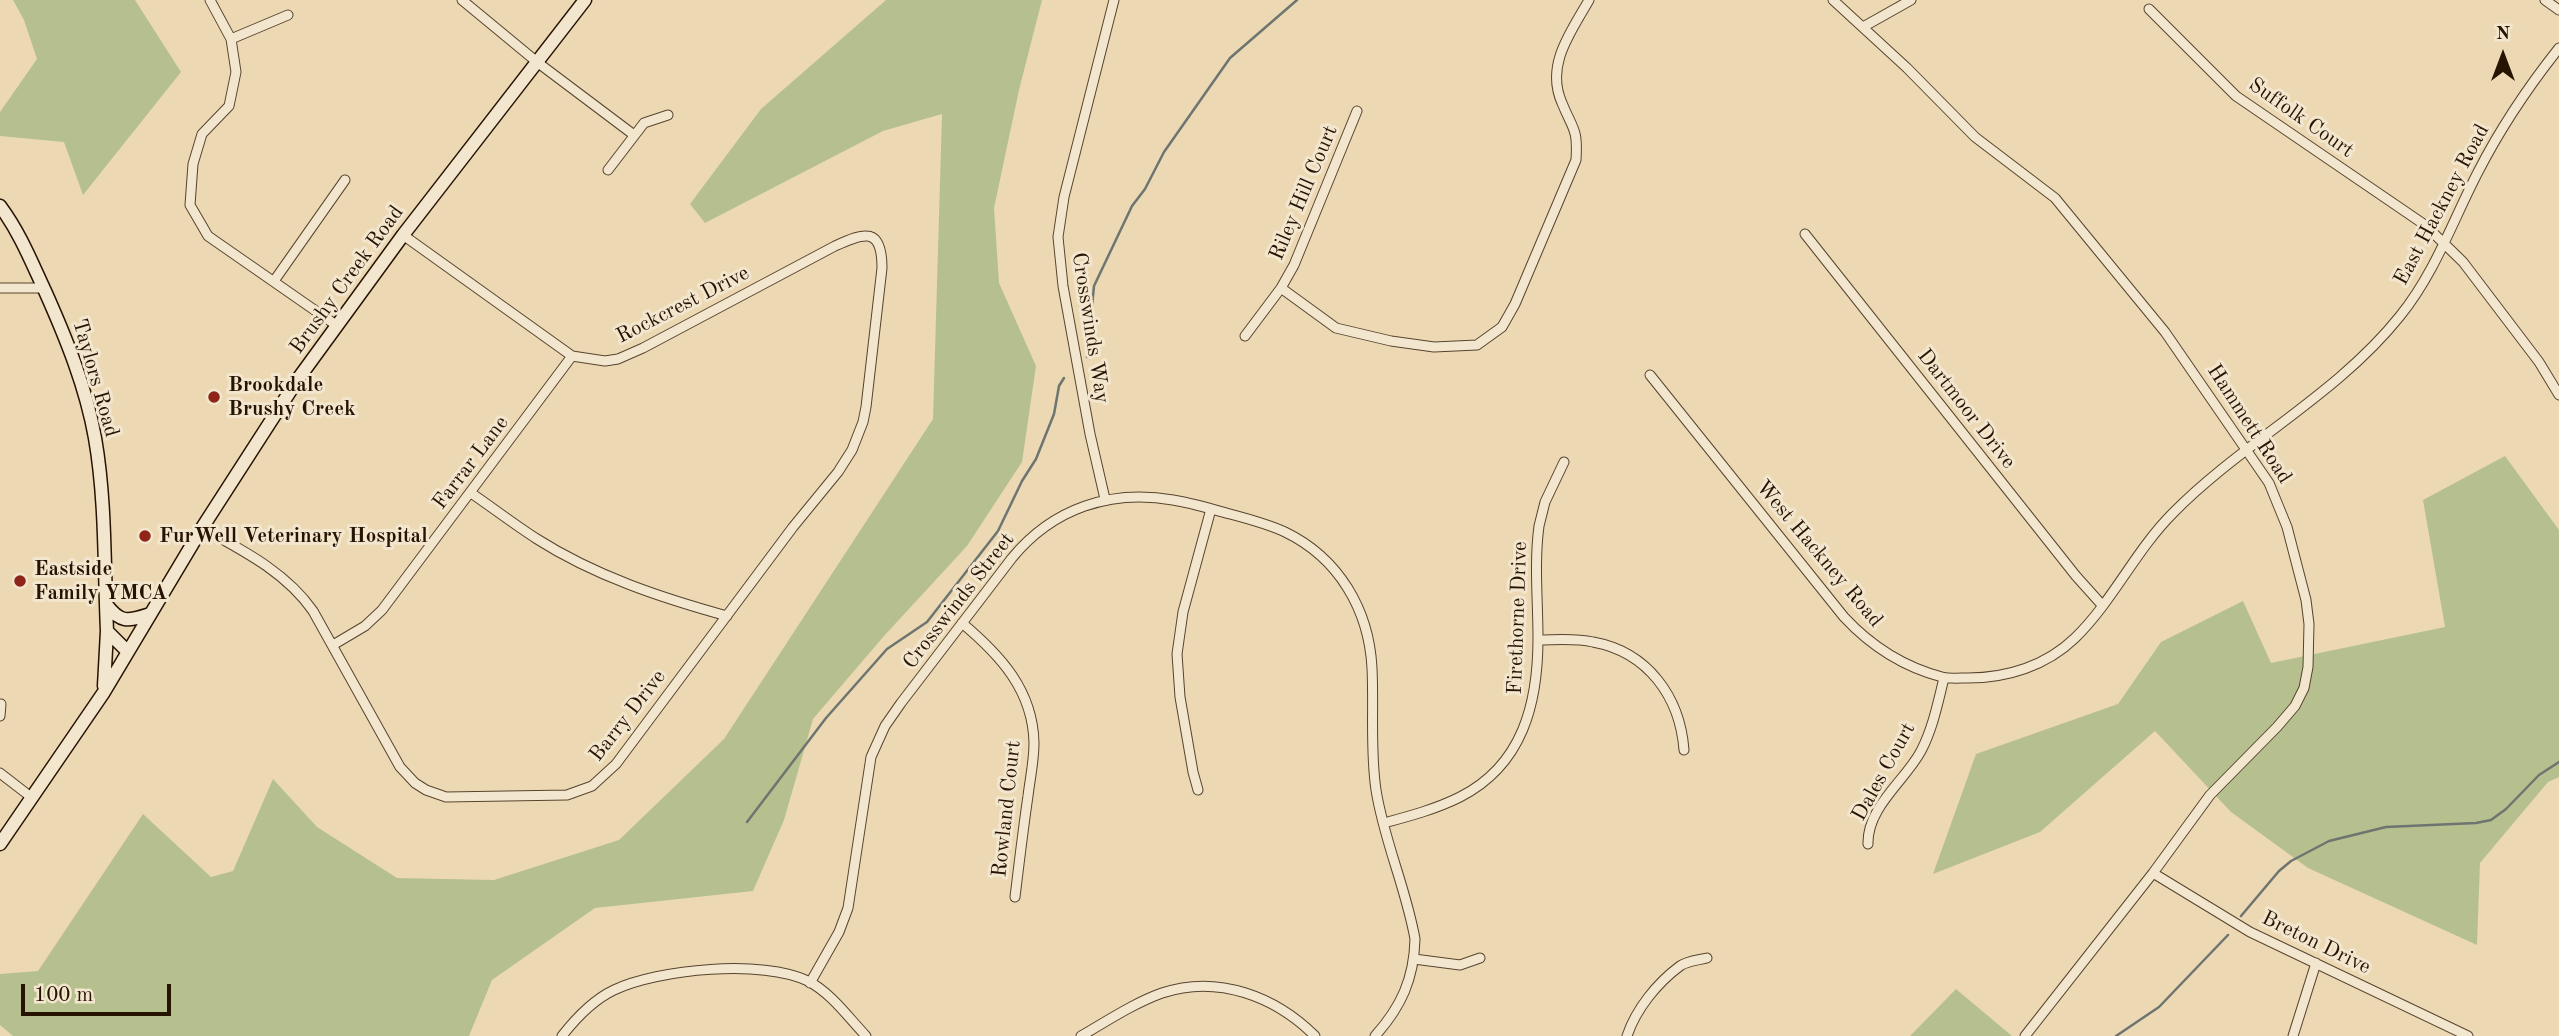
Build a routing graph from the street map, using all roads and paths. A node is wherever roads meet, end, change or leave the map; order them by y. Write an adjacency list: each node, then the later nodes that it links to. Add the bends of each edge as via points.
1 (210, 0): 13 (street)
2 (462, 0): 15 (street)
3 (585, 0): 15 (main road, Brushy Creek Road)
4 (1114, 0): 39 (street, Crosswinds Way, via 1058,237 1063,286)
5 (1588, 0): 29 (street, via 1559,54 1556,70 1559,96 1577,137 1576,160 1502,327 1477,345 1434,347 1391,341 1336,328)
6 (1833, 0): 12 (street, Hammett Road)
7 (1911, 0): 12 (street)
8 (2546, 0): 10 (street)
9 (2149, 9): 25 (street, Suffolk Court, via 2236,96 2425,225)
10 (2559, 10)
11 (288, 15): 13 (street)
12 (1863, 27): 36 (street, Hammett Road, via 1975,137 2063,206 2165,332)
13 (231, 39): 26 (street, via 236,72 229,106 202,134 193,164 190,205 208,236)
14 (2559, 48): 25 (street, East Hackney Road, via 2507,118)
15 (537, 62): 18 (street); 23 (main road, Brushy Creek Road)
16 (1357, 111): 29 (street, Riley Hill Court)
17 (668, 115): 18 (street, via 648,121)
18 (634, 135): 19 (street)
19 (608, 170)
20 (345, 180): 26 (street)
21 (0, 206): 28 (main road, Taylors Road, via 30,254)
22 (1805, 234): 43 (street, Dartmoor Drive)
23 (403, 235): 30 (main road, Brushy Creek Road); 32 (street, Rockcrest Drive)
24 (841, 243): 32 (street, Rockcrest Drive, via 626,356 598,361); 45 (street, Barry Drive, via 861,236 876,239 882,250 863,422 838,472)
25 (2444, 243): 34 (street, Suffolk Court); 36 (street, East Hackney Road, via 2417,292 2381,339)
26 (274, 281): 30 (street)
27 (0, 288): 28 (street)
28 (44, 288): 42 (main road, Taylors Road, via 77,371 95,437)
29 (1281, 288): 31 (street, Riley Hill Court)
30 (336, 325): 41 (main road, Brushy Creek Road)
31 (1245, 336)
32 (572, 356): 38 (street, Farrar Lane)
33 (1650, 375): 51 (street, West Hackney Road, via 1855,628 1890,655)
34 (2555, 379): 35 (street, Suffolk Court)
35 (2559, 395)
36 (2247, 450): 43 (street, West Hackney Road, via 2170,516); 62 (street, Hammett Road, via 2278,502 2300,570 2309,624 2307,678 2285,719 2210,795)
37 (1564, 462): 48 (street, Firethorne Drive, via 1539,526)
38 (471, 493): 45 (street, via 567,556 649,592); 49 (street, Farrar Lane, via 382,610)
39 (1105, 499): 40 (street, Crosswinds Street, via 1160,498); 46 (street, Crosswinds Street, via 1072,511 1030,538)
40 (1211, 509): 57 (street, via 1183,612 1177,654); 59 (street, Crosswinds Street, via 1266,524 1300,540 1330,564 1354,596 1370,648 1374,771)
41 (202, 528): 44 (main road, Brushy Creek Road); 49 (street, Barry Drive, via 286,579 307,602)
42 (106, 603): 44 (main road, via 116,617 129,620); 47 (main road, Taylors Road)
43 (2102, 605): 51 (street, West Hackney Road, via 2073,640 2036,665 1996,676)
44 (150, 614): 50 (main road, Brushy Creek Road)
45 (727, 615): 49 (street, Barry Drive, via 616,764 592,786 567,795 446,796 426,790 394,758)
46 (962, 623): 63 (street, Rowland Court, via 1009,669 1031,720 1033,755); 68 (street, Crosswinds Street, via 877,740 848,908)
47 (107, 631): 50 (main road); 52 (main road, Taylors Road)
48 (1538, 640): 55 (street, via 1596,642 1641,663 1672,701); 59 (street, Firethorne Drive, via 1531,709 1500,765 1460,797)
49 (332, 645)
50 (127, 651): 52 (main road, Brushy Creek Road)
51 (1944, 678): 61 (street, Dales Court, via 1926,740 1877,813)
52 (104, 692): 58 (main road, Brushy Creek Road)
53 (1, 704): 54 (street)
54 (0, 716)
55 (1684, 750)
56 (0, 773): 58 (street)
57 (1198, 790)
58 (31, 797): 60 (main road, Brushy Creek Road)
59 (1384, 823): 66 (street, Crosswinds Street, via 1412,923)
60 (0, 844)
61 (1868, 844)
62 (2153, 873): 67 (street, Breton Drive, via 2250,932); 75 (street, Hammett Road)
63 (1015, 897)
64 (1480, 958): 66 (street, via 1460,965)
65 (1707, 958): 74 (street, via 1682,965 1650,995 1633,1017)
66 (1414, 959): 73 (street, Crosswinds Street, via 1402,1000)
67 (2316, 963): 76 (street); 77 (street, Breton Drive)
68 (810, 982): 70 (street, via 760,969 650,978 599,999); 71 (street)
69 (1087, 1035): 72 (street, via 1162,993 1208,986 1238,990 1271,1002)
70 (562, 1036)
71 (866, 1036)
72 (1315, 1036)
73 (1375, 1036)
74 (1627, 1036)
75 (2025, 1036)
76 (2293, 1036)
77 (2468, 1036)

